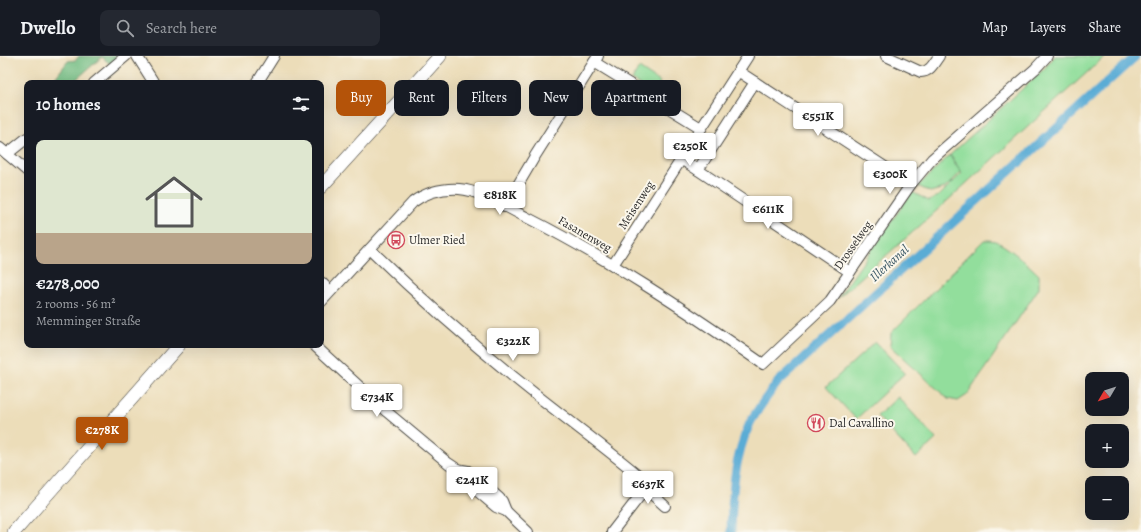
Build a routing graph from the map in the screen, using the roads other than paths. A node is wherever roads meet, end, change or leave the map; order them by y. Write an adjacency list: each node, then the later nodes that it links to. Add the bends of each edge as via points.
1 (126, 56): 11 (street)
2 (137, 56): 12 (street)
3 (274, 56): 13 (street)
4 (748, 56): 10 (street, Meisenweg)
5 (886, 56): 6 (street, via 921,72 926,72)
6 (939, 56)
7 (1047, 56): 22 (street, Drosselweg, via 932,159)
8 (438, 57): 21 (main road)
9 (596, 59): 15 (street); 23 (street)
10 (738, 71): 14 (street); 15 (street, Meisenweg)
11 (98, 80)
12 (152, 80)
13 (259, 80)
14 (755, 82): 20 (street); 22 (street)
15 (701, 128): 18 (street, Meisenweg)
16 (24, 140): 17 (street)
17 (4, 151): 19 (street)
18 (682, 159): 20 (street); 25 (street, Meisenweg)
19 (24, 168)
20 (698, 170): 26 (street)
21 (324, 184)
22 (911, 184): 26 (street, Drosselweg)
23 (505, 207): 24 (street, Fasanenweg, via 460,189 431,192 413,202); 25 (street, Fasanenweg)
24 (370, 248): 28 (street, Fasanenweg); 33 (street, via 413,290 516,378 649,484)
25 (613, 265): 32 (street, Fasanenweg)
26 (850, 272): 32 (street, Drosselweg, via 830,301)
27 (324, 285): 28 (street)
28 (330, 291): 29 (street, Fasanenweg)
29 (324, 298)
30 (176, 348): 35 (main road)
31 (317, 348): 36 (street, via 448,463 457,469 468,471 498,497 506,512)
32 (763, 364)
33 (645, 488): 34 (street); 37 (street)
34 (665, 506)
35 (14, 532)
36 (528, 532)
37 (612, 532)

